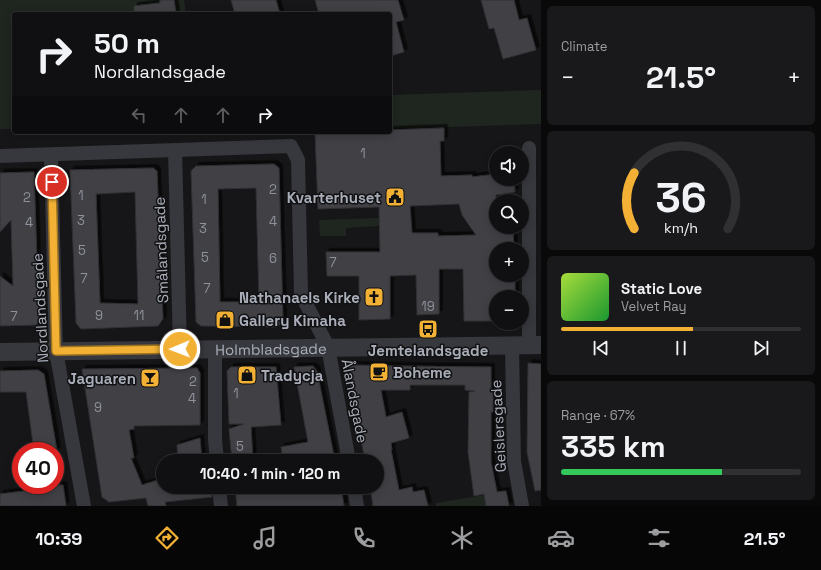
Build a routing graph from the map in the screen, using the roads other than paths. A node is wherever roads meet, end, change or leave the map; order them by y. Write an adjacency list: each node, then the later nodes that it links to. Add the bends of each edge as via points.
1 (175, 150): 2 (street); 6 (street, via 291,146 298,160 301,294); 8 (street, Smålandsgade)
2 (51, 155): 3 (street); 9 (street, Nordlandsgade)
3 (0, 156)
4 (529, 186): 5 (street, Geislersgade)
5 (527, 345): 6 (street, Holmbladsgade); 18 (street, Geislersgade, via 514,461)
6 (328, 347): 7 (street, Holmbladsgade); 12 (street, Ålandsgade)
7 (215, 348): 8 (street, Holmbladsgade); 11 (street)
8 (180, 349): 9 (street, Holmbladsgade)
9 (56, 351): 10 (street, Holmbladsgade); 15 (street, Nordlandsgade)
10 (0, 352)
11 (216, 454)
12 (348, 454)
13 (219, 494): 16 (street)
14 (355, 494): 17 (street)
15 (84, 506)
16 (220, 506)
17 (357, 506)
18 (522, 506)

